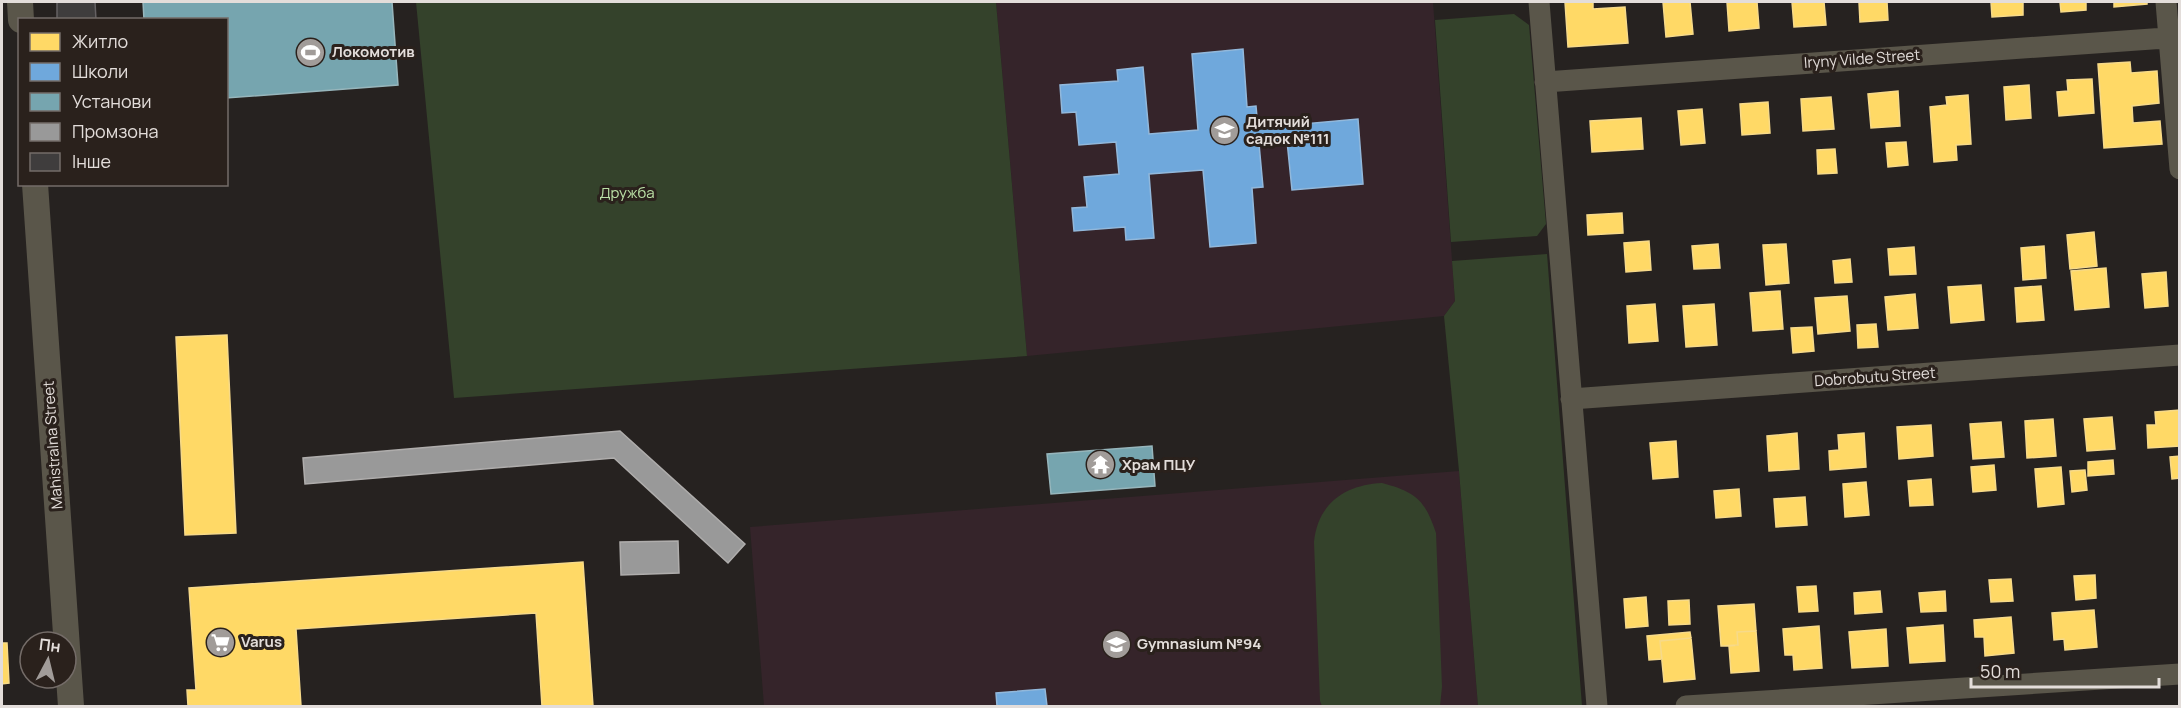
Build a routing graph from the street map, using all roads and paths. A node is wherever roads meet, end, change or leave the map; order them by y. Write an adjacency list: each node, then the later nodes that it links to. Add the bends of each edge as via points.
1 (20, 2): 4 (street)
2 (1539, 2): 6 (street)
3 (2166, 2): 5 (street)
4 (21, 18)
5 (2174, 37): 6 (street, Iryny Vilde Street); 7 (street)
6 (1545, 82): 10 (street)
7 (2180, 169)
8 (35, 186): 12 (street, Mahistralna Street)
9 (2180, 355): 10 (street, Dobrobutu Street)
10 (1571, 399): 13 (street)
11 (2180, 674): 14 (street)
12 (71, 706)
13 (1597, 706)
14 (1686, 706)

